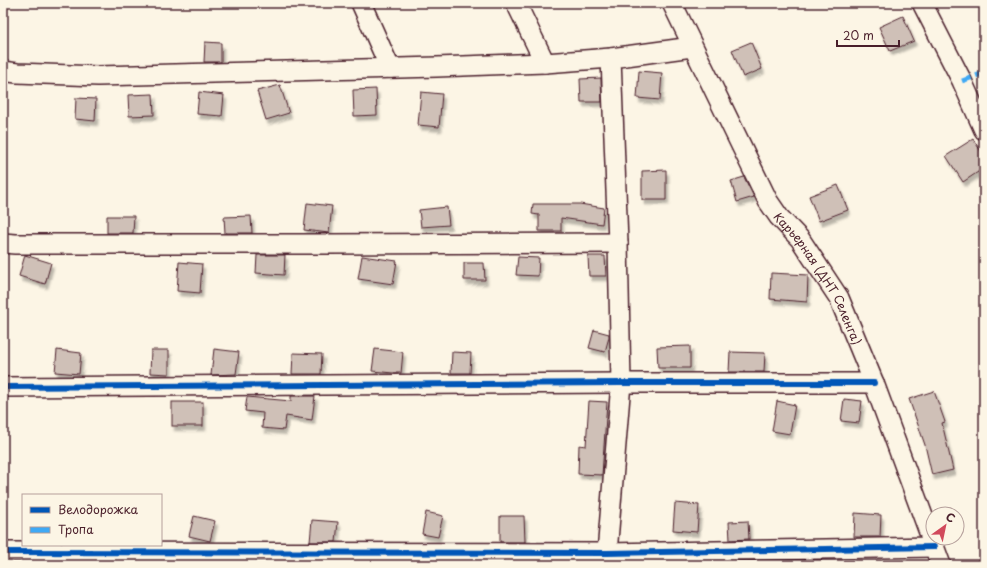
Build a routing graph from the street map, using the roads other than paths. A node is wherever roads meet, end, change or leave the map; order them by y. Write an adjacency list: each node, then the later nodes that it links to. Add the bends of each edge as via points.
1 (361, 3): 8 (street)
2 (516, 3): 7 (street)
3 (672, 3): 5 (street, Карьерная (ДНТ Селенга))
4 (922, 3): 10 (street)
5 (692, 47): 6 (street); 14 (street, Карьерная (ДНТ Селенга), via 768,201 800,239 839,298)
6 (611, 58): 7 (street); 12 (street)
7 (545, 63): 8 (street)
8 (390, 68): 9 (street, via 98,76)
9 (3, 71)
10 (984, 130)
11 (3, 243): 12 (street)
12 (618, 243): 13 (street)
13 (621, 383): 14 (street); 15 (street); 18 (street)
14 (874, 383): 16 (street, Карьерная (ДНТ Селенга))
15 (3, 387)
16 (934, 547): 18 (street); 19 (street, Карьерная (ДНТ Селенга))
17 (3, 552): 18 (street)
18 (606, 559)
19 (941, 565)

